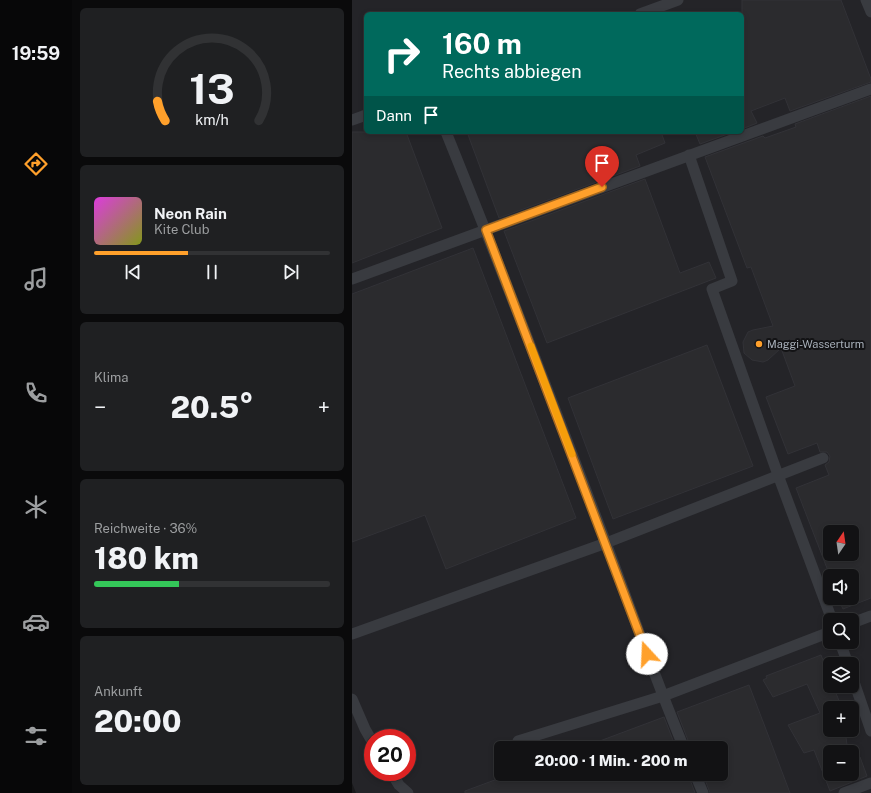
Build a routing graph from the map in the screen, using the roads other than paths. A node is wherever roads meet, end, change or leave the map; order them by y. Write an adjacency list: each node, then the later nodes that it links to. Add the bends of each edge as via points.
1 (678, 0): 3 (lane)
2 (866, 0): 4 (lane)
3 (645, 12)
4 (871, 12)
5 (871, 89): 9 (lane)
6 (364, 116): 7 (lane)
7 (352, 120)
8 (447, 134): 10 (lane)
9 (689, 156): 10 (lane); 13 (lane, via 732,281 712,289)
10 (486, 230): 11 (lane); 14 (lane)
11 (352, 279)
12 (823, 458): 13 (lane)
13 (778, 475): 14 (lane); 15 (lane)
14 (606, 543): 18 (lane); 21 (lane)
15 (829, 613)
16 (871, 616): 17 (lane)
17 (859, 620)
18 (352, 634)
19 (823, 635): 21 (lane)
20 (858, 693): 24 (lane)
21 (663, 696): 25 (lane); 26 (lane)
22 (352, 699): 23 (lane)
23 (365, 729)
24 (871, 731)
25 (518, 741)
26 (681, 741)
27 (396, 781): 30 (lane)
28 (698, 781): 31 (lane)
29 (871, 783): 32 (lane)
30 (408, 793)
31 (703, 793)
32 (844, 793)

